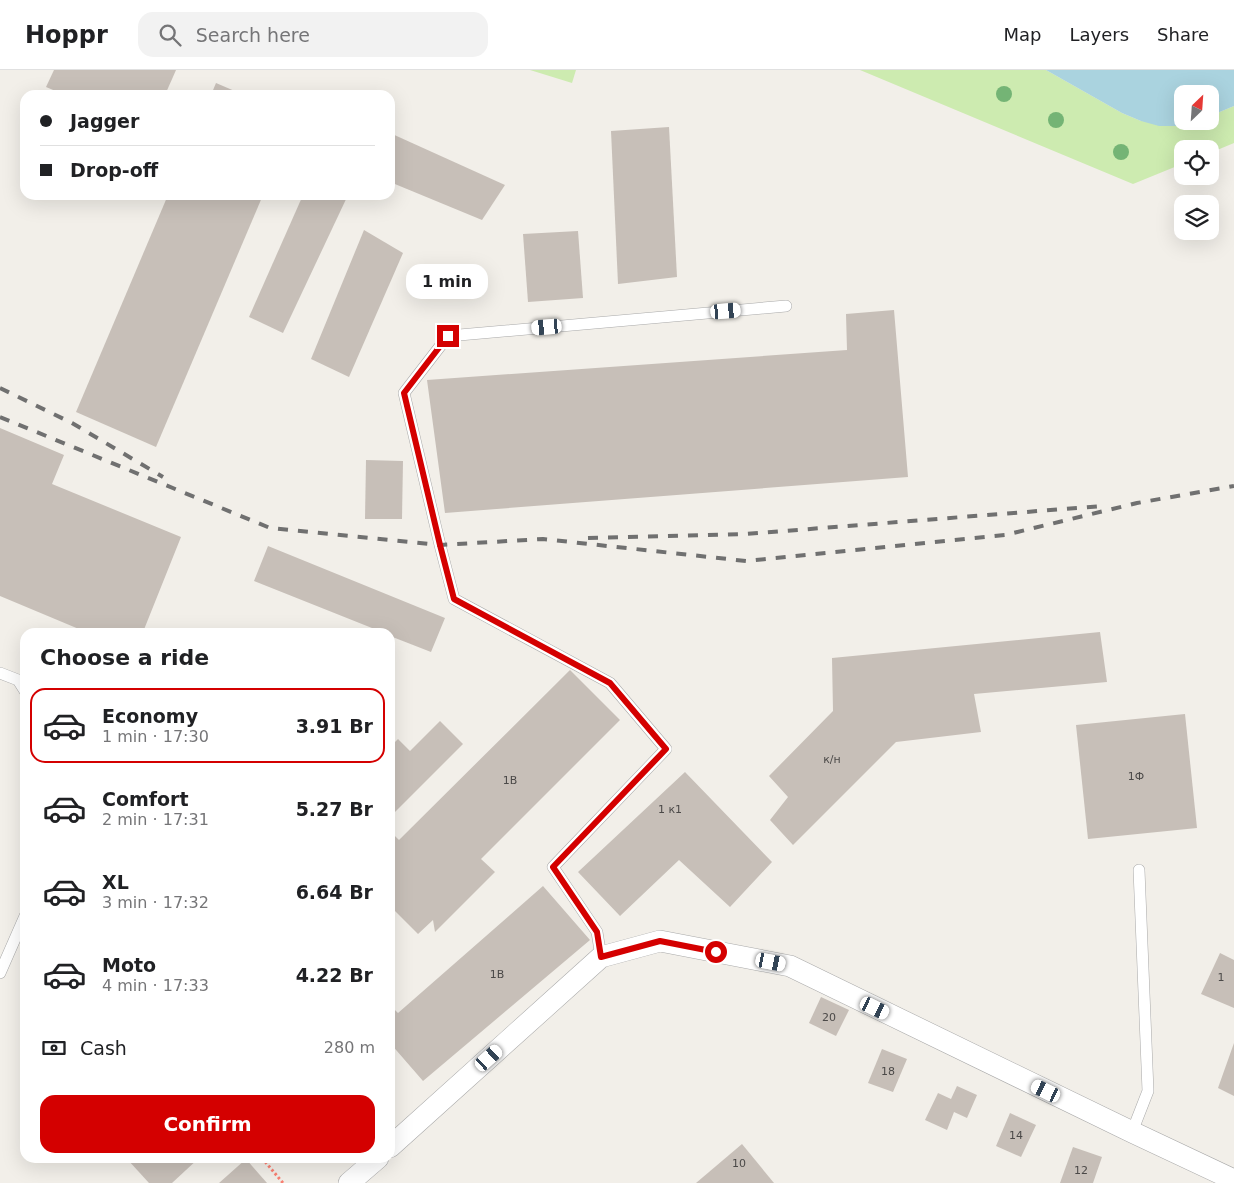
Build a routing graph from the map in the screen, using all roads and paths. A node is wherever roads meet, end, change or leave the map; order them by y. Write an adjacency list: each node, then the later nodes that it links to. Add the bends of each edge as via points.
1 (786, 306): 6 (lane, via 448,336 404,393 454,599 610,683 666,749 553,867 597,932)
2 (0, 673): 3 (lane)
3 (20, 683)
4 (1139, 870): 8 (lane, via 1148,1091)
5 (20, 927): 7 (lane)
6 (601, 957): 8 (street, via 660,941 790,966); 9 (street)
7 (0, 973)
8 (1132, 1132): 12 (street)
9 (395, 1142)
10 (266, 1163): 13 (path)
11 (372, 1163): 14 (street)
12 (1234, 1180)
13 (283, 1183)
14 (349, 1183)

